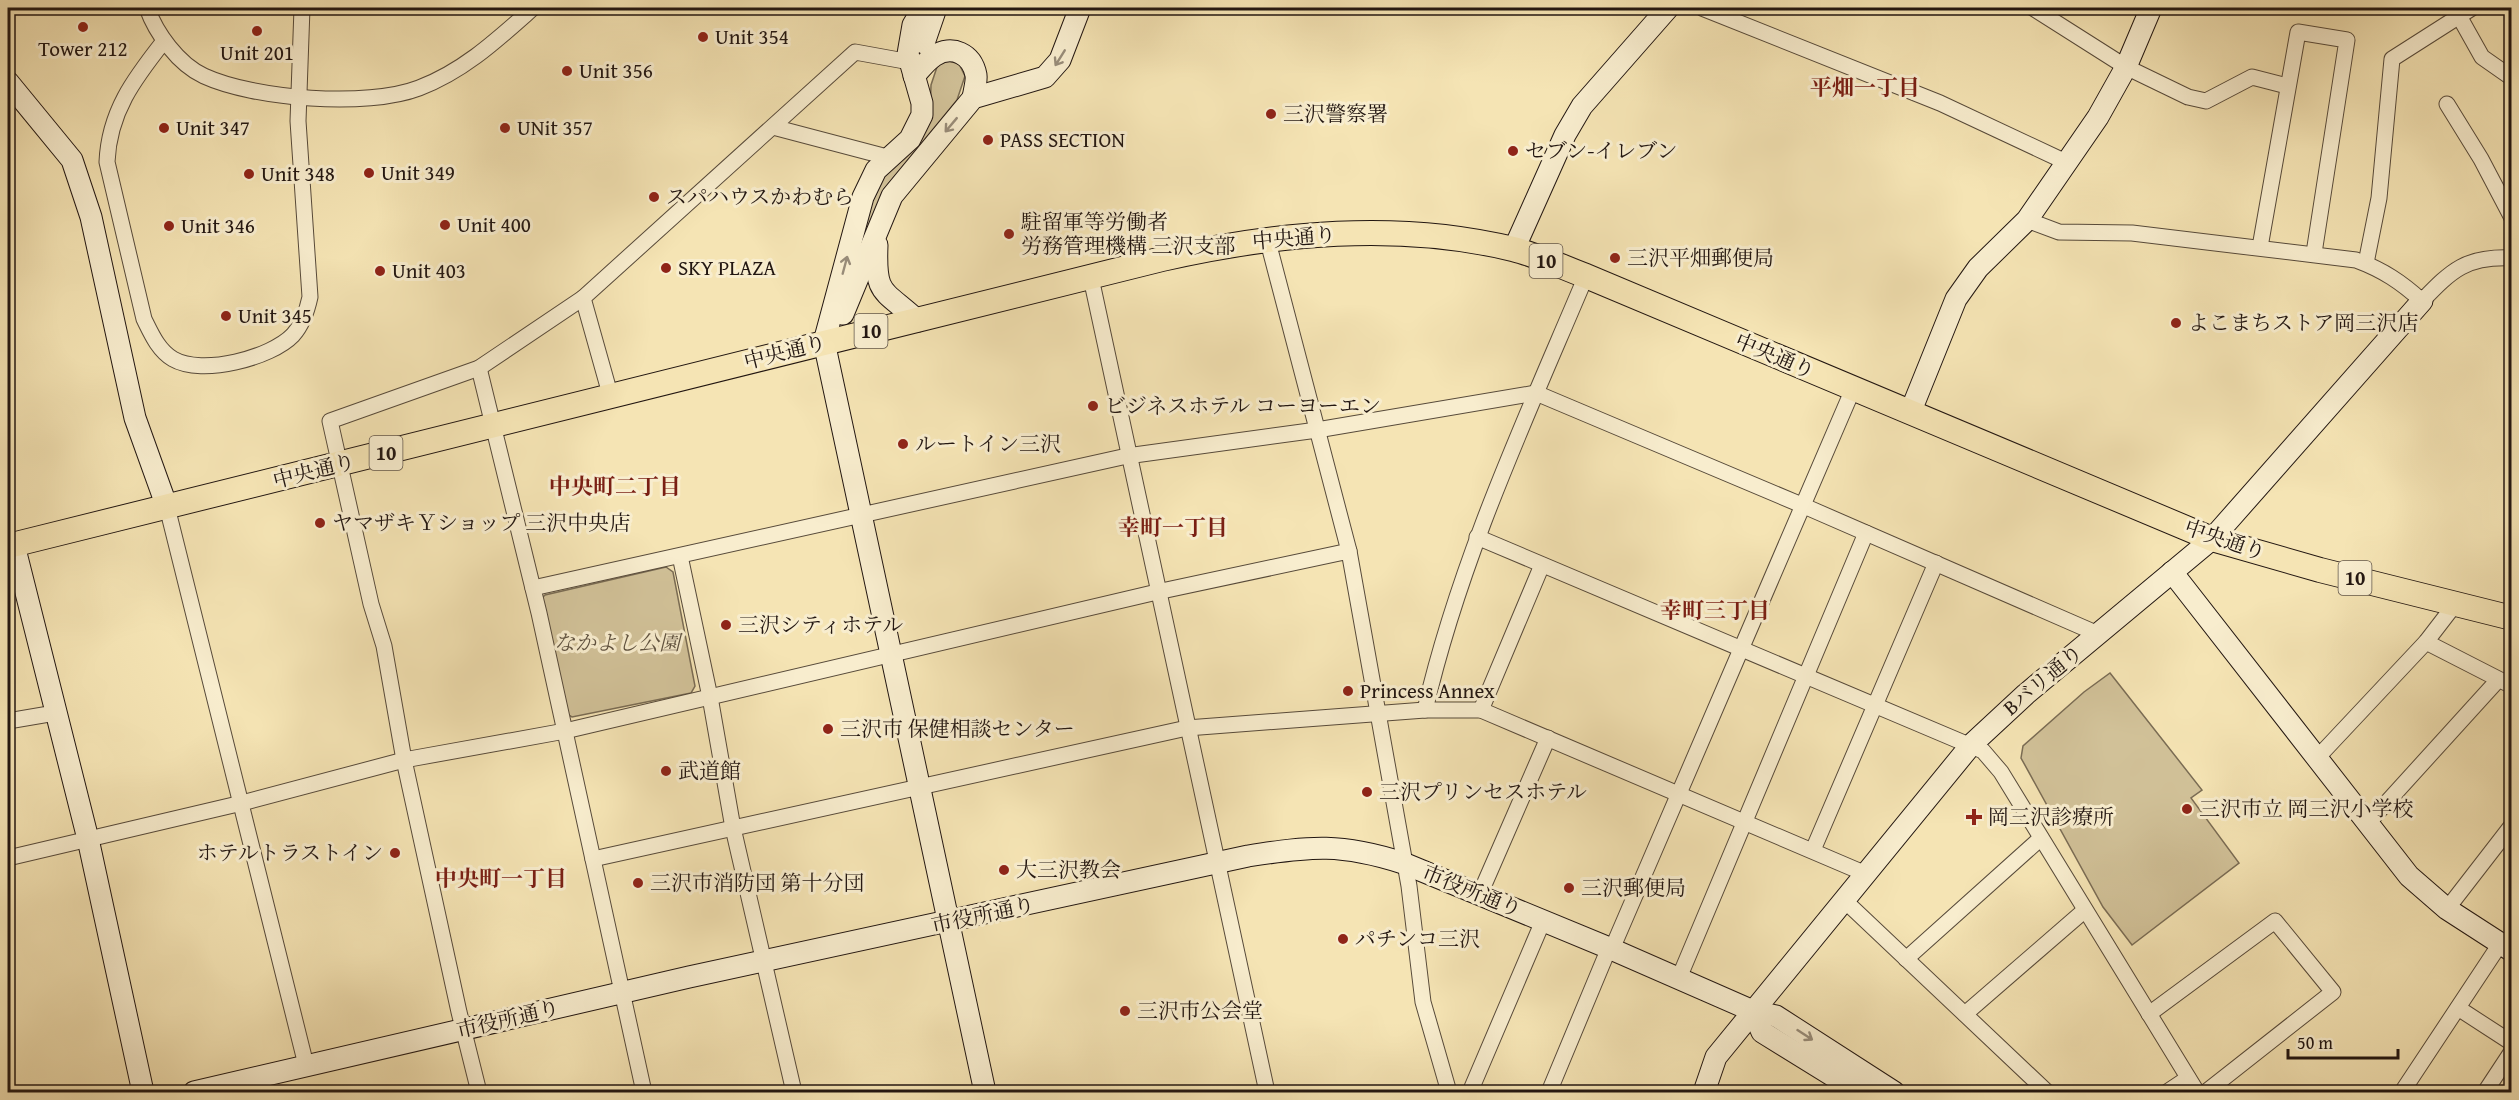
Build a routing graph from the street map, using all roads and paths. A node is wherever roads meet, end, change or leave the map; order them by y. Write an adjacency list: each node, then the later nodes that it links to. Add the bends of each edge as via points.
1 (147, 8): 13 (street)
2 (302, 8): 20 (street)
3 (533, 8): 20 (street, via 458,69 418,89 338,99)
4 (922, 8): 16 (street, via 908,44)
5 (936, 8): 14 (street)
6 (1080, 8): 21 (street, one-way to 21, via 1060,60 1045,77)
7 (1668, 8): 31 (street, via 1582,106)
8 (1702, 8): 25 (street, via 1940,103)
9 (2033, 8): 15 (street)
10 (2151, 8): 15 (street)
11 (2472, 8): 12 (street)
12 (2459, 16): 17 (street, via 2481,57); 34 (street, via 2392,59 2379,198)
13 (164, 41): 20 (street, via 203,75 264,92); 20 (street, via 115,114 108,136 107,162 144,318 155,341 173,358 192,366 213,367 267,352 284,343 305,317 310,297)
14 (924, 43)
15 (2126, 67): 19 (street, via 2188,97 2206,101 2252,77); 25 (street)
16 (912, 69): 21 (street, via 945,50 958,51 970,60 976,75); 23 (street, via 855,52); 24 (street, via 922,115 910,139)
17 (2511, 78)
18 (8, 82): 51 (street, via 72,160 92,217 135,418)
19 (2287, 86): 30 (street); 32 (street, via 2298,32 2347,40)
20 (297, 96)
21 (973, 98): 28 (street, one-way to 28, via 892,196)
22 (2447, 104): 26 (street)
23 (773, 127): 24 (street); 37 (street)
24 (887, 157): 40 (street, one-way to 24, via 863,197)
25 (2068, 163): 27 (street)
26 (2511, 218)
27 (2027, 220): 30 (street, via 2059,232 2132,233); 45 (street, via 1978,268 1956,299)
28 (878, 226): 39 (street, via 879,287); 40 (street, via 845,311)
29 (1267, 238): 31 (main road, 中央通り / 10, via 1360,233 1417,235); 36 (main road, 中央通り / 10, via 1183,254); 47 (street)
30 (2260, 247): 32 (street)
31 (1514, 249): 35 (main road, 中央通り / 10)
32 (2314, 253): 34 (street)
33 (2511, 258): 38 (street, via 2480,258 2465,264 2449,273)
34 (2366, 263): 38 (street, via 2402,283)
35 (1586, 276): 42 (main road, 中央通り / 10); 43 (street)
36 (1091, 278): 39 (main road, 中央通り / 10); 48 (street)
37 (583, 298): 41 (street); 44 (street)
38 (2422, 301): 55 (street, Bバリ通り)
39 (918, 321): 40 (main road, 中央通り / 10)
40 (824, 342): 44 (main road, 中央通り / 10); 52 (street)
41 (479, 368): 46 (street); 49 (street, via 330,421)
42 (1853, 389): 45 (main road, 中央通り / 10); 50 (street)
43 (1536, 393): 47 (street); 50 (street); 54 (street)
44 (610, 394): 46 (main road, 中央通り / 10)
45 (1910, 413): 55 (main road, 中央通り / 10)
46 (494, 425): 49 (main road, 中央通り / 10); 62 (street)
47 (1317, 430): 48 (street); 57 (street)
48 (1127, 456): 52 (street); 63 (street)
49 (338, 465): 51 (main road, 中央通り / 10); 84 (street, via 370,604 384,646)
50 (1804, 506): 53 (street); 68 (street)
51 (167, 507): 56 (main road, 中央通り / 10); 87 (street)
52 (862, 515): 58 (street); 69 (street)
53 (1866, 533): 59 (street); 70 (street)
54 (1477, 537): 60 (street); 74 (street, via 1446,627)
55 (2212, 539): 61 (street, Bバリ通り); 64 (main road, 中央通り / 10)
56 (11, 545): 76 (street)
57 (1349, 551): 63 (street); 77 (street)
58 (680, 556): 62 (street); 72 (street)
59 (1936, 563): 66 (street); 73 (street)
60 (1542, 566): 68 (street); 75 (street)
61 (2172, 572): 66 (street, Bバリ通り); 83 (street)
62 (533, 588): 80 (street)
63 (1157, 592): 69 (street); 79 (street)
64 (2456, 603): 65 (main road, 中央通り / 10); 67 (street)
65 (2511, 618)
66 (2098, 634): 82 (street, Bバリ通り)
67 (2426, 642): 71 (street); 83 (street)
68 (1741, 650): 70 (street); 86 (street)
69 (892, 654): 72 (street); 85 (street)
70 (1805, 676): 73 (street); 88 (street)
71 (2505, 683): 89 (street)
72 (710, 697): 80 (street); 91 (street)
73 (1875, 706): 82 (street); 94 (street)
74 (1425, 710): 75 (street); 77 (street)
75 (1481, 710): 81 (street)
76 (55, 712): 78 (street); 93 (street)
77 (1378, 713): 79 (street); 97 (street)
78 (8, 721)
79 (1187, 728): 85 (street); 98 (street)
80 (565, 731): 84 (street); 96 (street)
81 (1548, 738): 86 (street); 100 (street)
82 (1971, 745): 92 (street, via 1983,751 2001,772); 99 (street, Bバリ通り)
83 (2318, 757): 89 (street)
84 (404, 760): 87 (street); 116 (street)
85 (921, 788): 91 (street); 105 (street)
86 (1679, 793): 88 (street); 107 (street)
87 (242, 803): 93 (street); 119 (street)
88 (1744, 821): 94 (street); 110 (street)
89 (2369, 822): 102 (street, via 2409,876)
90 (2511, 825): 102 (street)
91 (733, 828): 96 (street); 109 (street)
92 (2041, 838): 103 (street); 108 (street)
93 (88, 839): 95 (street); 122 (street)
94 (1813, 850): 99 (street)
95 (8, 858)
96 (593, 859): 111 (street)
97 (1403, 863): 98 (street, 市役所通り, via 1330,846 1295,848); 100 (street, 市役所通り); 129 (street, via 1423,1002)
98 (1216, 864): 105 (street, 市役所通り); 128 (street)
99 (1866, 874): 101 (street, Bバリ通り)
100 (1480, 894): 104 (street, 市役所通り)
101 (1844, 900): 108 (street); 113 (street, Bバリ通り)
102 (2447, 909): 106 (street)
103 (2085, 910): 114 (street); 115 (street)
104 (1544, 921): 107 (street, 市役所通り); 130 (street)
105 (949, 923): 109 (street, 市役所通り); 127 (street)
106 (2506, 948): 112 (street)
107 (1611, 949): 110 (street, 市役所通り); 131 (street)
108 (1906, 959): 114 (street)
109 (765, 962): 111 (street, 市役所通り); 126 (street)
110 (1679, 978): 113 (street, 市役所通り)
111 (621, 993): 116 (street, 市役所通り); 125 (street)
112 (2458, 1008): 117 (street); 138 (street)
113 (1753, 1011): 121 (street, Bバリ通り, via 1716,1057); 132 (street, via 1762,1032); 133 (street, 市役所通り, one-way to 133, via 1776,1016)
114 (1965, 1014): 134 (street)
115 (2149, 1014): 120 (street); 137 (street, via 2276,921 2333,992)
116 (464, 1029): 119 (street, 市役所通り); 124 (street)
117 (2511, 1043)
118 (2511, 1051): 139 (street)
119 (306, 1065): 123 (street, 市役所通り)
120 (2188, 1077): 135 (street); 136 (street)
121 (1708, 1091)
122 (143, 1092)
123 (194, 1092)
124 (479, 1092)
125 (644, 1092)
126 (794, 1092)
127 (985, 1092)
128 (1266, 1092)
129 (1449, 1092)
130 (1470, 1092)
131 (1549, 1092)
132 (1859, 1092)
133 (1894, 1092)
134 (2047, 1092)
135 (2167, 1092)
136 (2197, 1092)
137 (2206, 1092)
138 (2402, 1092)
139 (2485, 1092)

